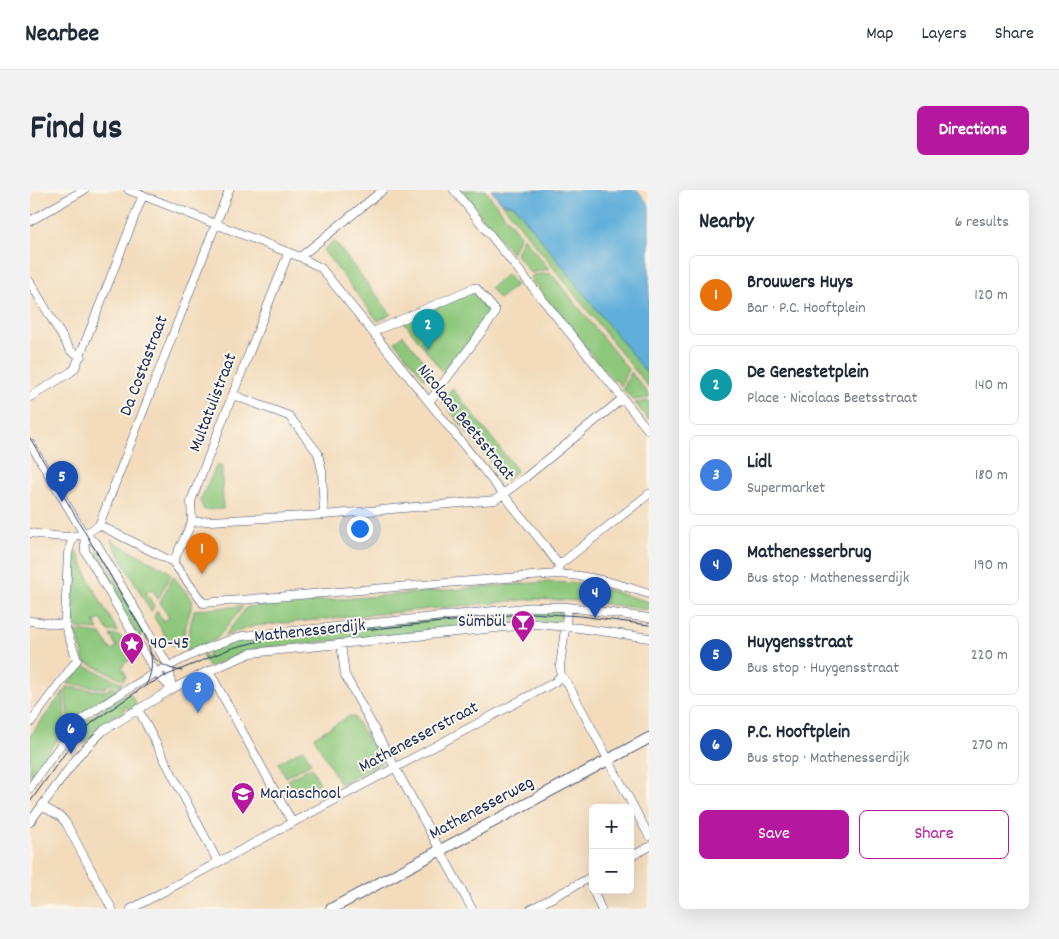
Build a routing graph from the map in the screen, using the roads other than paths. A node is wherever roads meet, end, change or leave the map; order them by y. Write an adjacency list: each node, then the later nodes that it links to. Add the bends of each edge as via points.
1 (84, 190): 7 (street)
2 (129, 190): 6 (street, Nicolaas Beetsstraat)
3 (229, 190): 8 (street, Da Costastraat)
4 (383, 190): 10 (street)
5 (454, 190): 16 (street)
6 (143, 196): 8 (street, Nicolaas Beetsstraat); 13 (street)
7 (30, 221)
8 (216, 224): 9 (street, Nicolaas Beetsstraat); 24 (street, Da Costastraat)
9 (288, 254): 10 (street, Nicolaas Beetsstraat); 14 (street, Multatulistraat)
10 (300, 257): 12 (street, Nicolaas Beetsstraat, via 321,268)
11 (30, 282): 13 (street, via 67,345)
12 (373, 332): 17 (street, Nicolaas Beetsstraat); 17 (street, via 473,288 495,310)
13 (81, 356): 15 (street, via 71,372)
14 (233, 395): 22 (street, via 289,416 318,454); 23 (street, Multatulistraat, via 191,501)
15 (30, 397)
16 (622, 399): 18 (street); 21 (street)
17 (430, 402): 21 (street, Nicolaas Beetsstraat)
18 (649, 431)
19 (30, 443): 26 (street)
20 (649, 494): 29 (street)
21 (503, 495): 22 (street, via 495,500); 29 (street, Nicolaas Beetsstraat)
22 (324, 515): 23 (street)
23 (192, 522): 28 (street, Multatulistraat)
24 (100, 525): 26 (street); 28 (street)
25 (30, 533): 27 (street)
26 (84, 534): 27 (street); 39 (street, via 97,544); 41 (street, via 85,551)
27 (73, 537): 35 (street, via 68,553)
28 (172, 562): 30 (street, Mathenesserdijk, via 203,603)
29 (559, 565): 30 (street)
30 (557, 574): 31 (street, Mathenesserdijk, via 605,580)
31 (649, 594)
32 (568, 607): 33 (street, Mathenesserdijk); 36 (street); 39 (street, Mathenesserdijk, via 534,607 257,634 227,641)
33 (649, 618)
34 (30, 621): 35 (street)
35 (65, 625): 45 (street, via 77,660)
36 (566, 626): 37 (street, Mathenesserdijk); 38 (street, Mathenesserdijk, via 527,625); 42 (street)
37 (649, 638)
38 (341, 644): 40 (street, Mathenesserdijk, via 254,652); 48 (street, via 345,675)
39 (168, 667): 41 (street, Mathenesserdijk); 43 (street)
40 (209, 671): 43 (street, Mathenesserdijk); 52 (street)
41 (156, 673): 43 (street); 49 (street, Mathenesserdijk, via 82,720)
42 (561, 675): 47 (street); 48 (street, Mathenesserstraat, via 555,682)
43 (172, 689): 44 (street, Mathenesserdijk)
44 (138, 709): 50 (street, Mathenesserdijk, via 96,737); 57 (street)
45 (30, 723)
46 (649, 738): 47 (street, Mathenesserweg)
47 (608, 760): 53 (street); 55 (street, Mathenesserweg)
48 (395, 767): 52 (street, Mathenesserstraat); 55 (street)
49 (30, 788)
50 (42, 806): 51 (street, Mathenesserdijk); 60 (street, via 66,823)
51 (30, 822)
52 (292, 822): 57 (street, Mathenesserstraat)
53 (649, 836)
54 (649, 847): 56 (street)
55 (440, 851): 62 (street, Mathenesserweg); 63 (street)
56 (634, 854)
57 (218, 862): 61 (street, Mathenesserstraat)
58 (589, 879): 64 (street)
59 (595, 894): 65 (street)
60 (112, 909)
61 (131, 909)
62 (331, 909)
63 (472, 909)
64 (531, 909)
65 (601, 909)

